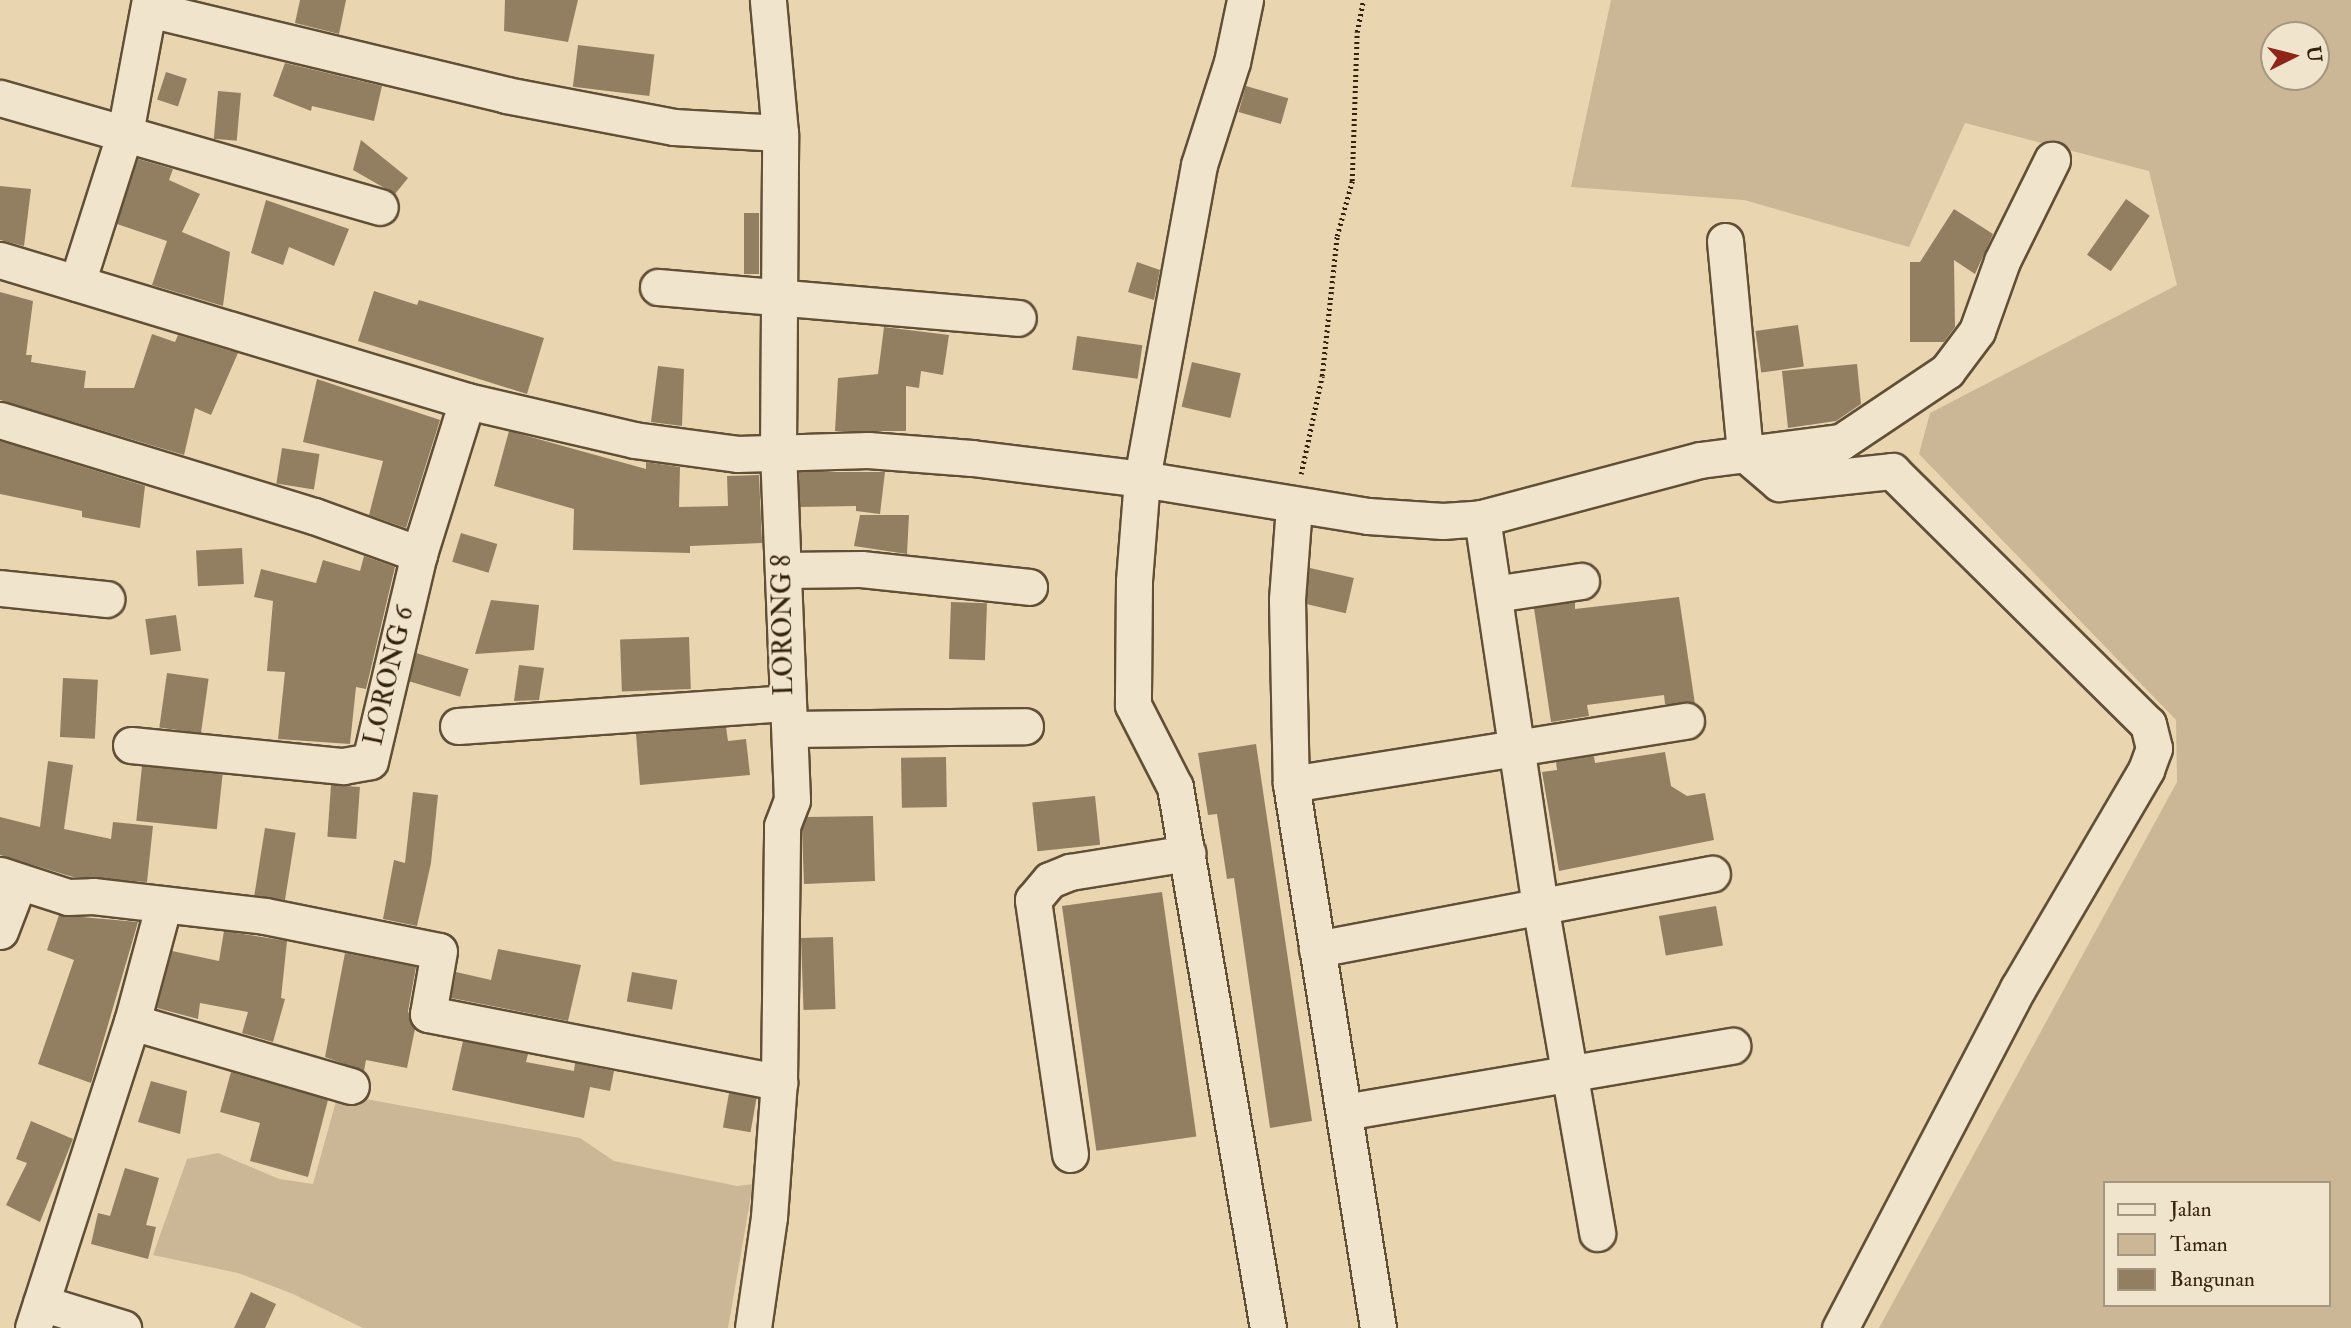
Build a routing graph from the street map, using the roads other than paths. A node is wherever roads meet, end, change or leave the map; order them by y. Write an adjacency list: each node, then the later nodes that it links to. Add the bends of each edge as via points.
1 (768, 0): 6 (street, LORONG 8)
2 (1245, 0): 19 (street, via 1232,62 1199,165)
3 (150, 5): 5 (street); 6 (street, via 519,98 674,127)
4 (0, 97): 5 (street)
5 (125, 133): 8 (street); 11 (street)
6 (780, 133): 13 (street, LORONG 8)
7 (2052, 160): 18 (street, via 2002,261 1977,331 1947,371 1841,442)
8 (380, 207)
9 (1725, 241): 18 (street)
10 (0, 260): 11 (street)
11 (77, 283): 15 (street)
12 (658, 287): 13 (street)
13 (781, 294): 14 (street); 17 (street, LORONG 8)
14 (1018, 318)
15 (467, 401): 17 (street, via 634,440 737,454); 22 (street, LORONG 6)
16 (0, 420): 22 (street, via 314,516)
17 (778, 451): 19 (street, via 868,450); 23 (street, LORONG 8)
18 (1745, 454): 21 (street, via 1654,470); 56 (street, via 1779,483 1892,471 2148,724 2154,748 2146,770 2018,988)
19 (1142, 479): 20 (street); 36 (street, via 1134,581 1133,705 1175,787)
20 (1294, 506): 21 (street, via 1398,519); 35 (street, via 1287,600)
21 (1482, 518): 27 (street)
22 (419, 554): 33 (street, LORONG 6, via 370,761 343,766)
23 (784, 569): 25 (street, via 861,569); 29 (street, LORONG 8)
24 (1581, 580): 27 (street)
25 (1029, 587)
26 (0, 588): 28 (street)
27 (1493, 594): 34 (street)
28 (106, 598)
29 (788, 716): 31 (street); 32 (street); 46 (street, LORONG 8, via 792,800 782,826)
30 (1686, 721): 34 (street)
31 (458, 726)
32 (1025, 726)
33 (131, 744)
34 (1515, 745): 35 (street); 39 (street)
35 (1291, 784): 42 (street)
36 (1187, 853): 49 (street, via 1070,872 1050,880 1033,900); 54 (street)
37 (1712, 873): 39 (street)
38 (9, 879): 40 (street, via 68,897 93,896); 41 (street)
39 (1540, 905): 42 (street); 45 (street)
40 (163, 907): 43 (street); 46 (street, via 311,923 439,951 428,1014)
41 (0, 931)
42 (1317, 949): 48 (street)
43 (132, 1023): 47 (street); 51 (street)
44 (1732, 1046): 45 (street)
45 (1569, 1074): 48 (street); 50 (street)
46 (779, 1082): 53 (street, LORONG 8, via 769,1217)
47 (351, 1086)
48 (1344, 1112): 55 (street)
49 (1070, 1154)
50 (1597, 1233)
51 (37, 1315): 52 (street)
52 (123, 1328)
53 (753, 1328)
54 (1268, 1328)
55 (1378, 1328)
56 (1840, 1328)

